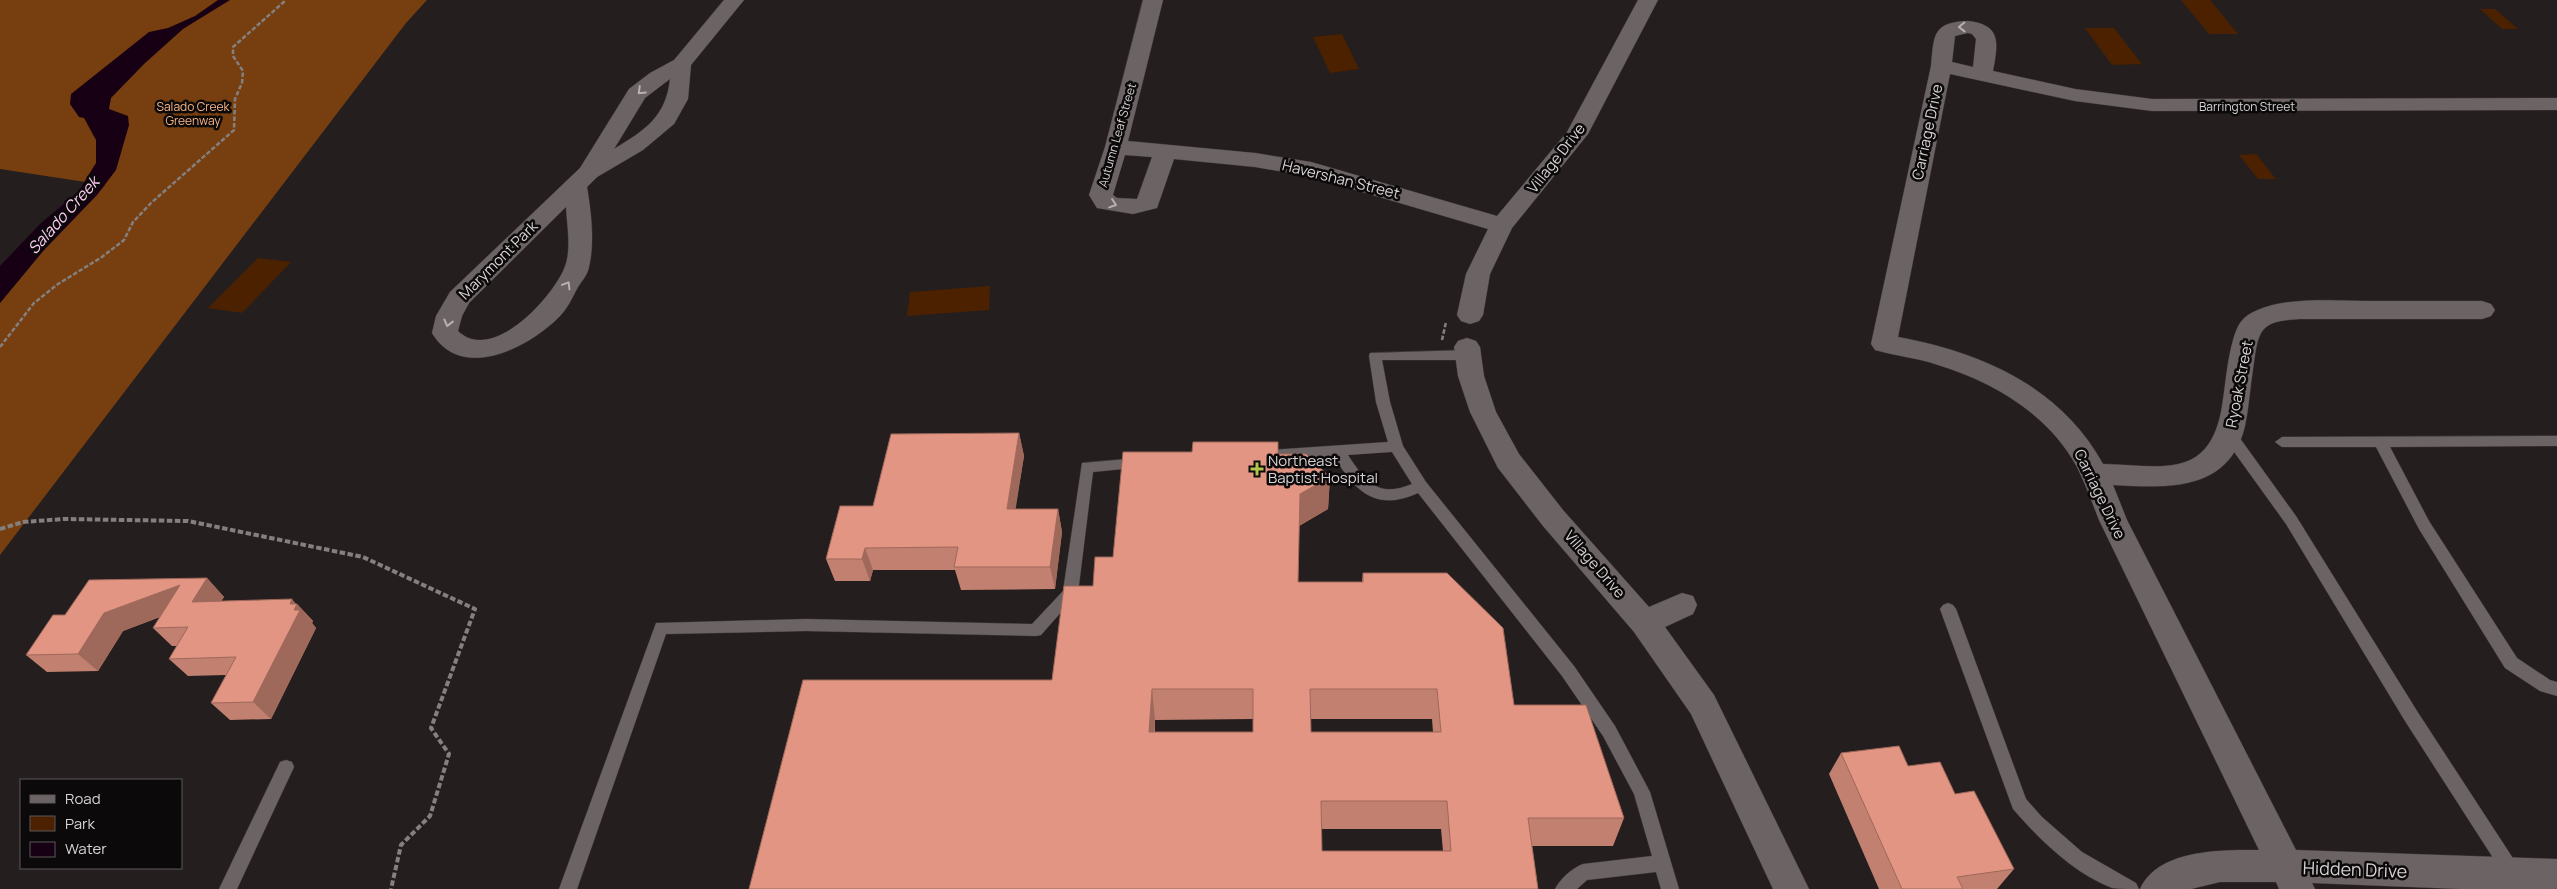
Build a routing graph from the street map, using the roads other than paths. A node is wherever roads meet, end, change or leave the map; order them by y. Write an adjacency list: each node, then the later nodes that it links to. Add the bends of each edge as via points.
1 (734, 0): 4 (street, Marymont Park)
2 (1153, 0): 8 (street, Autumn Leaf Street)
3 (1648, 0): 11 (street, Village Drive, via 1577,134)
4 (681, 64): 10 (street, Marymont Park, one-way to 10, via 657,77 637,94); 10 (street, Marymont Park, via 678,96 673,110 621,156)
5 (1941, 66): 6 (street, Barrington Street); 6 (street, Carriage Drive, one-way to 5, via 1986,39 1982,32 1972,27 1951,28 1945,33); 23 (street, Carriage Drive, via 1884,344 1951,357 2007,383 2053,417 2074,442)
6 (1982, 76): 7 (street, Barrington Street, via 2074,96 2152,105)
7 (2557, 104)
8 (1116, 147): 9 (street, Havershan Street); 9 (street, Autumn Leaf Street, one-way to 9, via 1100,195 1106,202 1130,208 1149,202)
9 (1164, 151): 11 (street, Havershan Street, via 1311,169)
10 (583, 180): 10 (street, Marymont Park, one-way to 10, via 557,201 459,298 449,316 445,333 457,345 482,350 509,341 535,325 553,308 577,268)
11 (1502, 226): 13 (street, Village Drive, via 1488,248 1478,274)
12 (2482, 310): 15 (street, Ryoak Street, via 2300,310 2261,319 2252,325 2244,348)
13 (1470, 316)
14 (1467, 351): 19 (lane, via 1375,356 1383,402); 27 (street, Village Drive, via 1483,412 1508,461)
15 (2229, 434): 23 (street, Ryoak Street, via 2218,455 2203,467 2183,473); 31 (lane, via 2291,520 2411,716)
16 (2557, 441): 18 (lane)
17 (2282, 442): 18 (lane)
18 (2381, 443): 28 (lane, via 2424,525 2510,663 2546,686)
19 (1396, 447): 20 (lane); 24 (lane)
20 (1338, 451): 21 (lane); 24 (lane, via 1352,474 1372,492 1394,496)
21 (1251, 456)
22 (1154, 462): 35 (lane, via 1087,467 1070,593 1036,630 806,625 661,628)
23 (2093, 474): 33 (street, Carriage Drive)
24 (1421, 486): 30 (lane, via 1568,671 1609,731 1642,792)
25 (1682, 605): 27 (street)
26 (1948, 609): 39 (lane, via 2019,804 2076,858)
27 (1645, 623): 38 (street, Village Drive, via 1703,705)
28 (2557, 689)
29 (286, 767): 34 (lane)
30 (1663, 863): 36 (lane, via 1583,872); 37 (lane)
31 (2514, 875): 32 (street, Hidden Drive); 33 (street, Hidden Drive)
32 (2557, 876)
33 (2291, 878): 40 (street, Hidden Drive, via 2220,866 2171,878)
34 (228, 889)
35 (568, 889)
36 (1564, 889)
37 (1670, 889)
38 (1791, 889)
39 (2130, 889)
40 (2158, 889)

